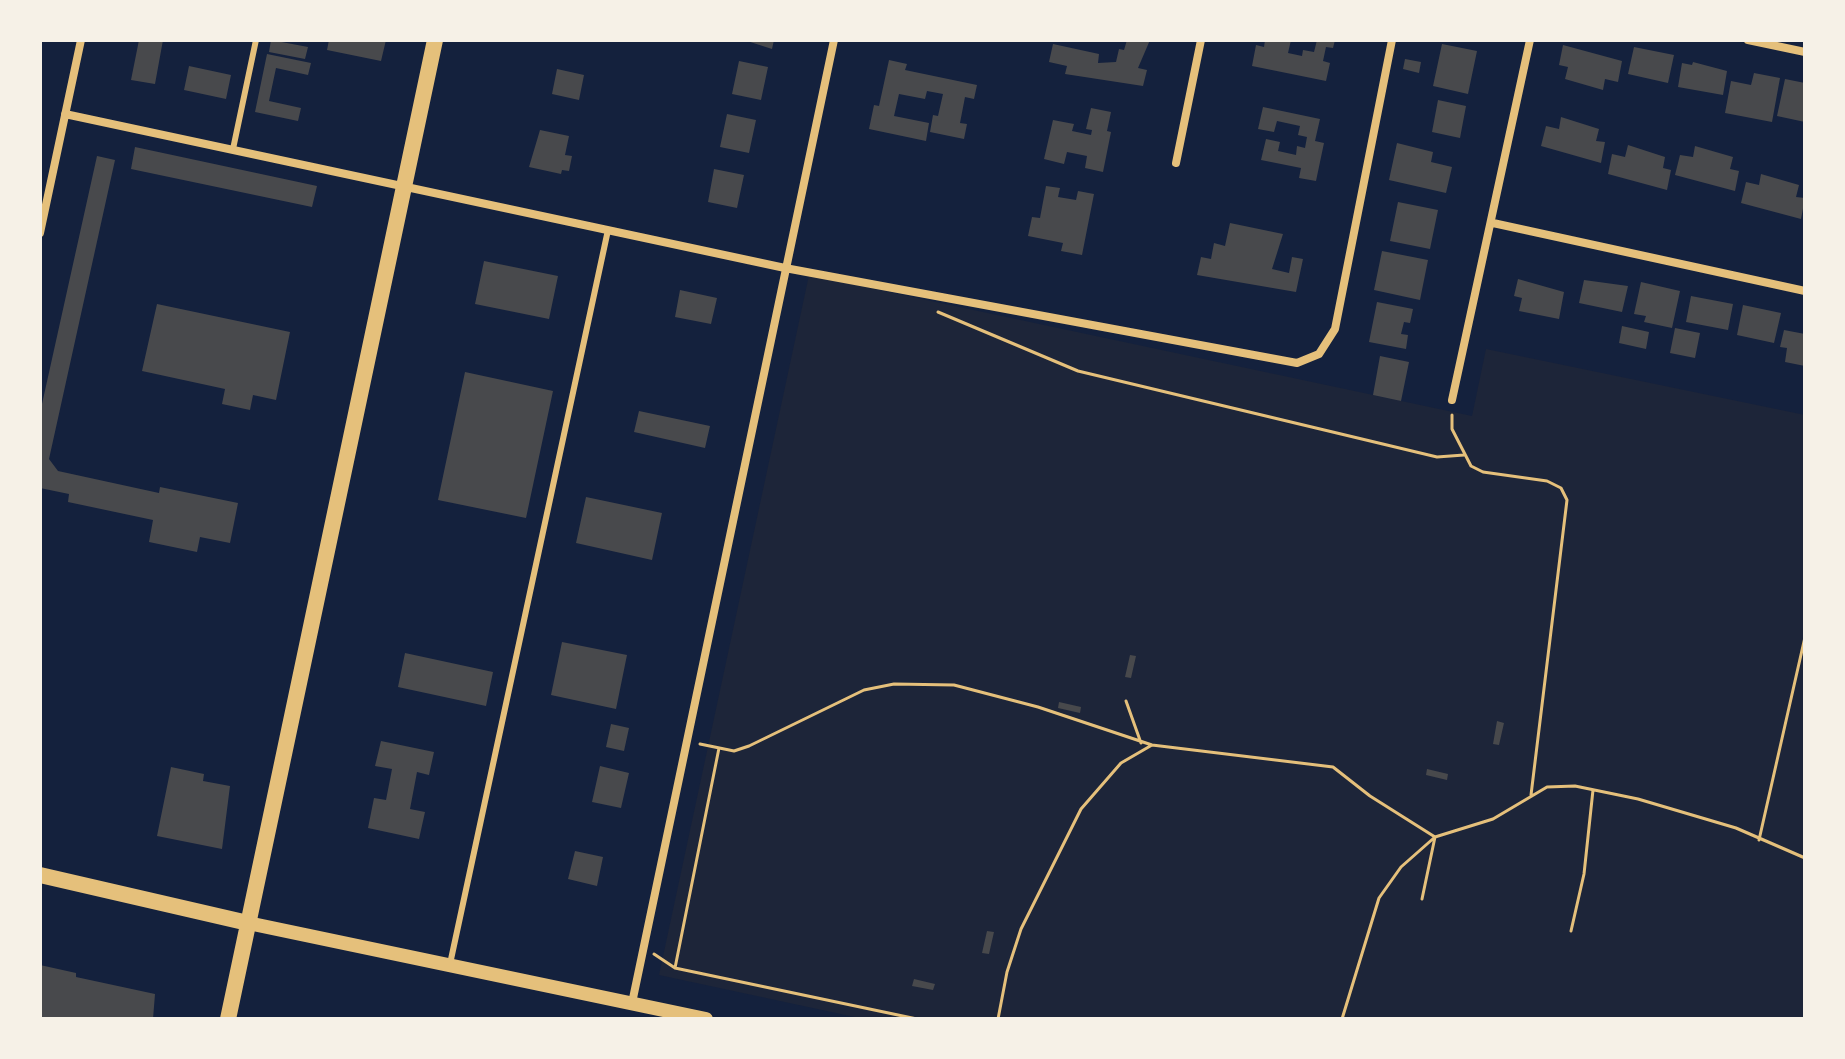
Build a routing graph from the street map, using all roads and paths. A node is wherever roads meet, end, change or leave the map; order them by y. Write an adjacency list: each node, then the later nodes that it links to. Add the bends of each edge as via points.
1 (81, 40): 10 (street)
2 (256, 40): 11 (lane)
3 (435, 40): 13 (main road)
4 (834, 40): 17 (street)
5 (1201, 40): 12 (street)
6 (1392, 40): 17 (street, via 1335,329 1319,354 1297,363)
7 (1530, 40): 14 (street)
8 (1748, 40): 9 (street)
9 (1805, 52)
10 (65, 114): 11 (street); 16 (street)
11 (233, 149): 13 (street)
12 (1176, 163)
13 (403, 186): 15 (street); 35 (main road)
14 (1493, 223): 18 (street); 20 (street)
15 (608, 230): 17 (street); 38 (lane)
16 (40, 233)
17 (785, 268): 24 (street)
18 (1805, 291)
19 (935, 311): 21 (path, via 1078,371 1437,457)
20 (1452, 400): 21 (path, via 1452,429)
21 (1464, 455): 29 (path, via 1483,472 1547,481 1561,488 1567,500)
22 (1805, 637): 31 (path)
23 (1126, 701): 25 (path)
24 (688, 742): 27 (path); 37 (street)
25 (1141, 743): 26 (path); 27 (path, via 1038,707 954,685 920,683 864,690 749,746)
26 (1152, 745): 30 (path, via 1333,767); 44 (path, via 1121,763 1081,809 1021,929)
27 (719, 748): 39 (path)
28 (1593, 790): 29 (path, via 1560,786); 31 (path, via 1736,828); 36 (path, via 1584,874)
29 (1531, 795): 30 (path, via 1493,819)
30 (1435, 837): 34 (path); 45 (path, via 1401,867 1379,898)
31 (1759, 840): 32 (path)
32 (1805, 858)
33 (40, 875): 35 (main road)
34 (1422, 899)
35 (248, 923): 38 (street); 41 (main road)
36 (1571, 931)
37 (644, 946): 39 (path); 40 (street)
38 (450, 964): 40 (street)
39 (675, 968): 43 (path)
40 (632, 1003): 42 (street)
41 (228, 1019)
42 (706, 1019)
43 (917, 1019)
44 (998, 1019)
45 (1342, 1019)

